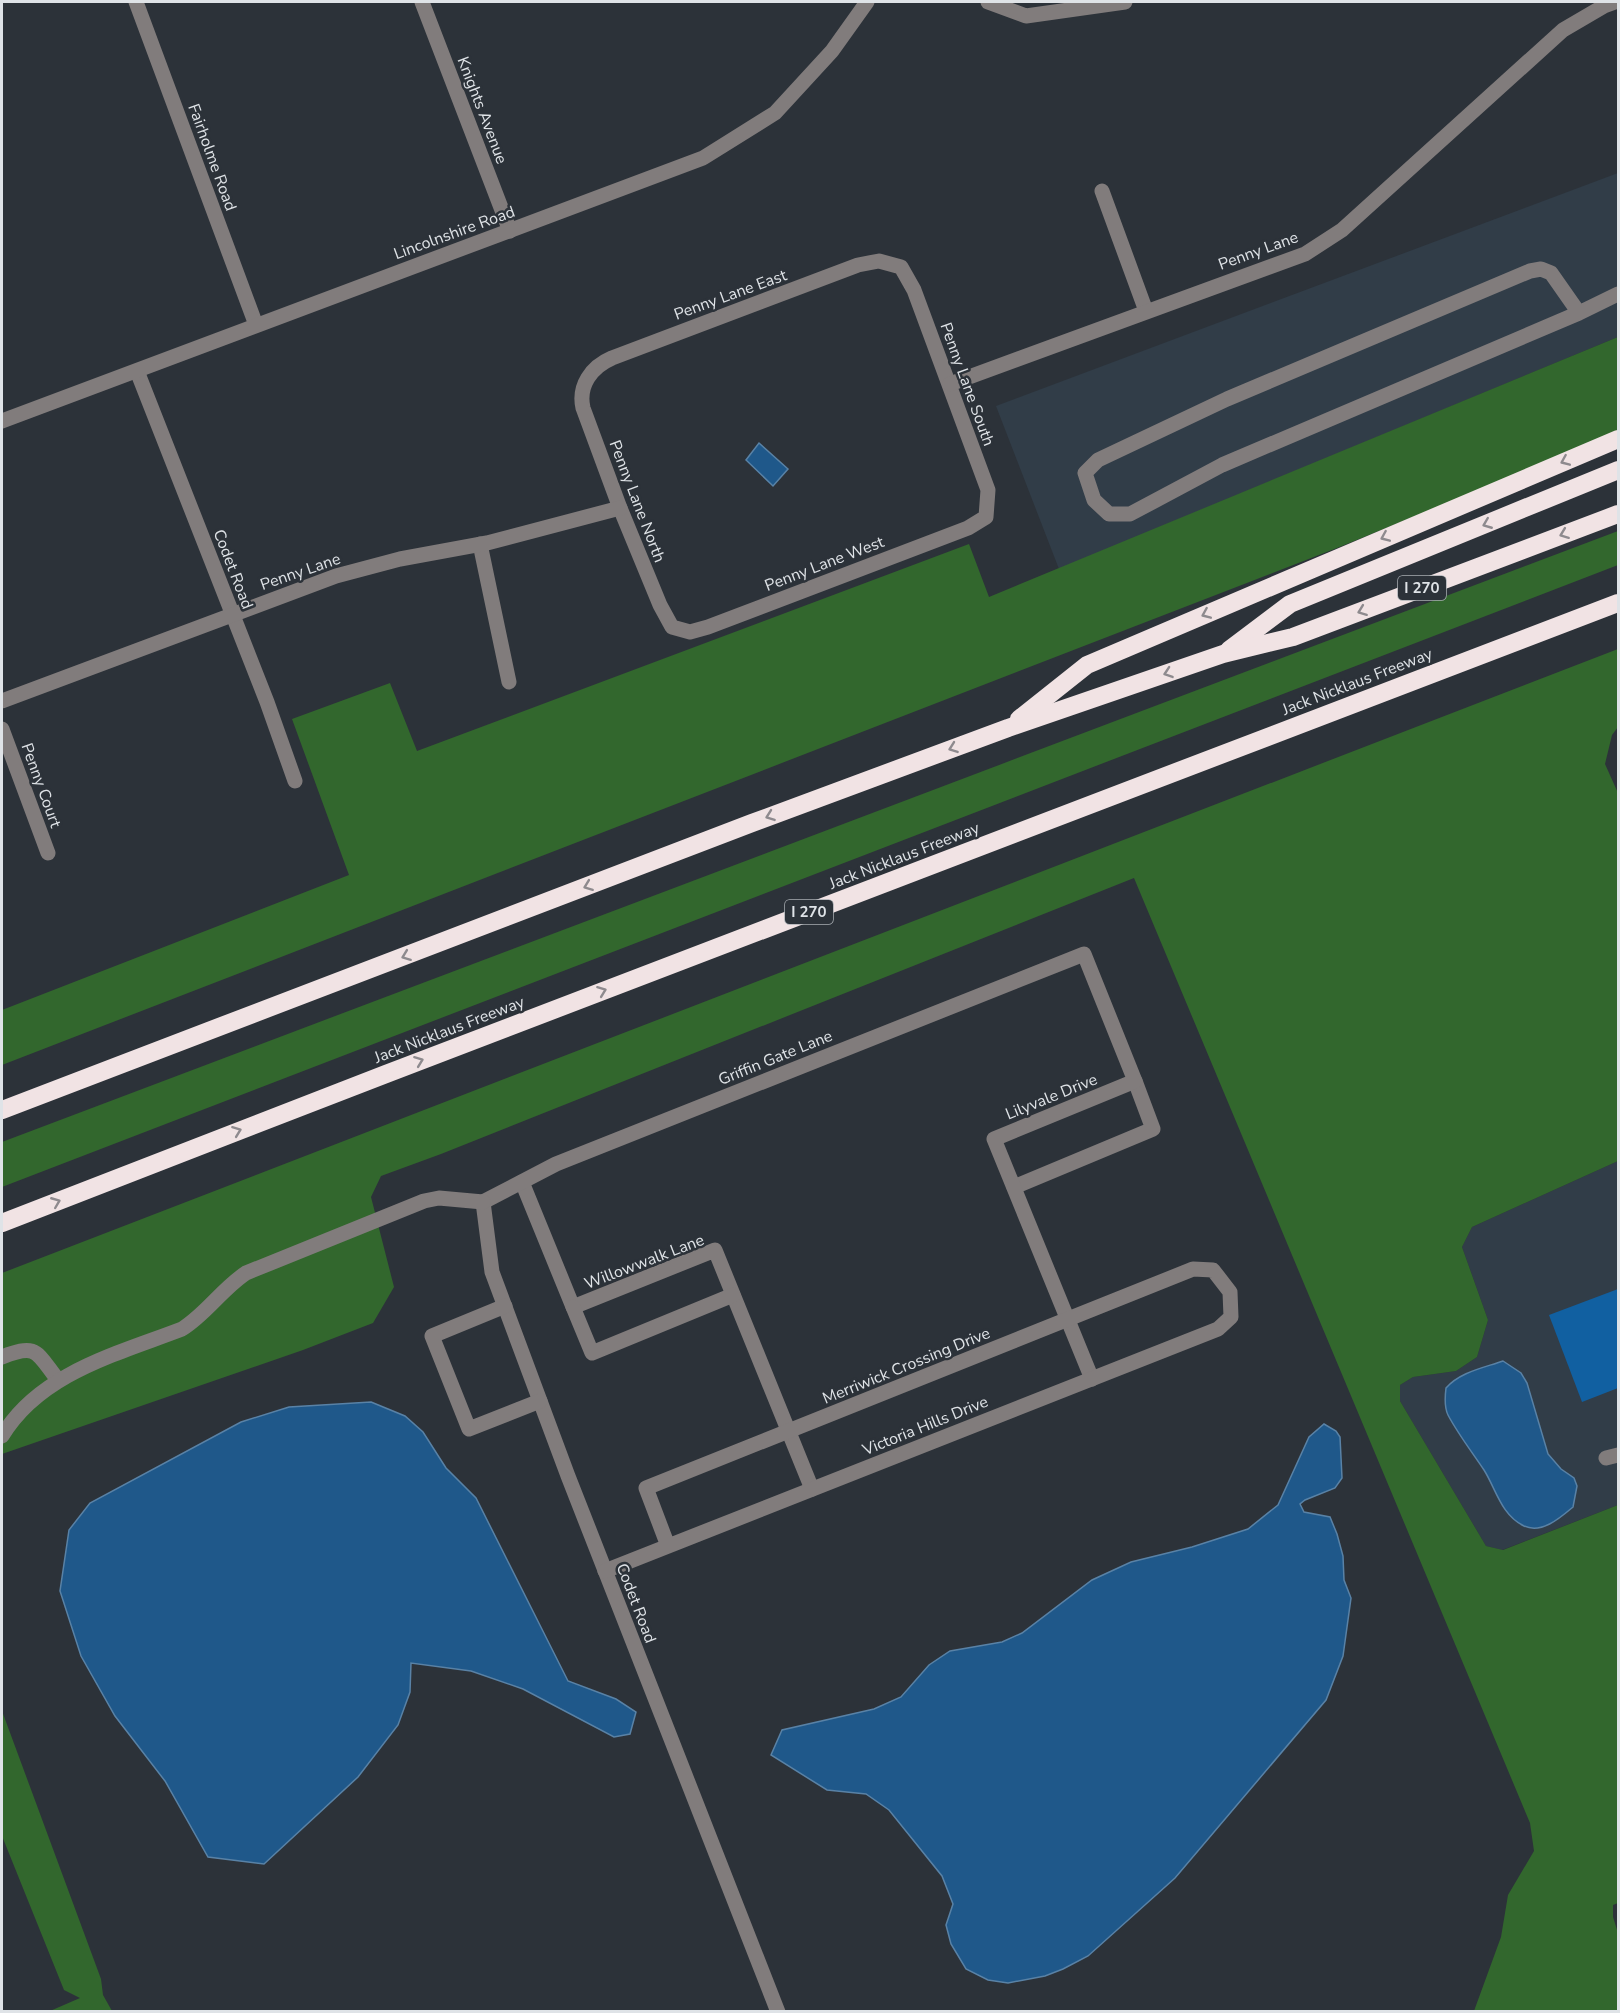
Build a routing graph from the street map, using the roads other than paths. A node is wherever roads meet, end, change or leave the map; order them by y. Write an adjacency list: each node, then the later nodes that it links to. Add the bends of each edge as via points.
1 (136, 2): 13 (street, Fairholme Road)
2 (423, 2): 8 (street, Knights Avenue)
3 (867, 2): 8 (street, Lincolnshire Road, via 832,51 775,113 703,158)
4 (988, 2): 5 (street, via 1026,16)
5 (1125, 2)
6 (1615, 2): 11 (street, Penny Lane, via 1563,30 1342,230 1305,254)
7 (1102, 191): 11 (street)
8 (510, 231): 13 (street, Lincolnshire Road)
9 (901, 267): 15 (street, Penny Lane South, via 914,290); 16 (street, Penny Lane East, via 879,261 858,265 790,290 603,361)
10 (1618, 294): 12 (street)
11 (1146, 311): 15 (street, Penny Lane)
12 (1579, 313): 12 (street, via 1222,465 1130,514 1108,514 1094,500 1085,473 1098,460 1227,399 1530,271 1541,268 1551,273)
13 (256, 326): 14 (street, Lincolnshire Road)
14 (137, 371): 17 (street, Lincolnshire Road); 25 (street, Codet Road)
15 (950, 384): 22 (street, Penny Lane South, via 988,490)
16 (582, 386): 20 (street, Penny Lane North, via 583,408)
17 (2, 419)
18 (1618, 439): 30 (highway, one-way to 30, via 1087,665)
19 (1618, 471): 27 (highway, one-way to 27, via 1290,604)
20 (620, 508): 23 (street, Penny Lane); 26 (street, Penny Lane North)
21 (1618, 514): 27 (highway, I 270, one-way to 27, via 1293,637)
22 (986, 517): 26 (street, Penny Lane West, via 968,528 708,627 690,632)
23 (480, 544): 25 (street, Penny Lane, via 336,576); 28 (street)
24 (1618, 603): 39 (highway, Jack Nicklaus Freeway / I 270, one-way to 24)
25 (233, 614): 29 (street, Penny Lane); 32 (street, Codet Road)
26 (672, 627)
27 (1223, 654): 30 (highway, I 270, one-way to 30)
28 (509, 682)
29 (2, 701)
30 (1008, 728): 35 (highway, I 270, one-way to 35)
31 (2, 729): 33 (street, Penny Court)
32 (295, 781)
33 (48, 853)
34 (1135, 1081): 36 (street, Griffin Gate Lane, via 1084,954 555,1164); 37 (street, via 1153,1129); 37 (street, Lilyvale Drive, via 994,1139)
35 (2, 1110)
36 (522, 1182): 38 (street, Griffin Gate Lane); 43 (street, Willowwalk Lane)
37 (1014, 1187): 44 (street, Lilyvale Drive)
38 (483, 1202): 42 (street, Codet Road, via 492,1272); 47 (street, via 439,1198 424,1201 246,1273 182,1329)
39 (2, 1223)
40 (1230, 1292): 44 (street, Merriwick Crossing Drive, via 1213,1270 1193,1269); 46 (street, Victoria Hills Drive, via 1231,1317 1218,1329)
41 (734, 1295): 43 (street, Willowwalk Lane, via 715,1250); 43 (street, via 592,1353); 49 (street, Willowwalk Lane)
42 (504, 1306): 48 (street, Codet Road); 48 (street, via 432,1336 469,1429)
43 (573, 1307)
44 (1067, 1320): 46 (street, Lilyvale Drive); 49 (street, Merriwick Crossing Drive)
45 (2, 1357): 47 (street, via 30,1349)
46 (1092, 1379): 51 (street, Victoria Hills Drive)
47 (57, 1380): 50 (street, via 34,1399)
48 (540, 1401): 53 (street, Codet Road)
49 (789, 1431): 51 (street, Willowwalk Lane); 52 (street, Merriwick Crossing Drive, via 645,1488)
50 (2, 1436)
51 (812, 1489): 52 (street, Victoria Hills Drive)
52 (668, 1546): 53 (street, Victoria Hills Drive)
53 (605, 1571): 54 (street, Codet Road)
54 (778, 2012)

